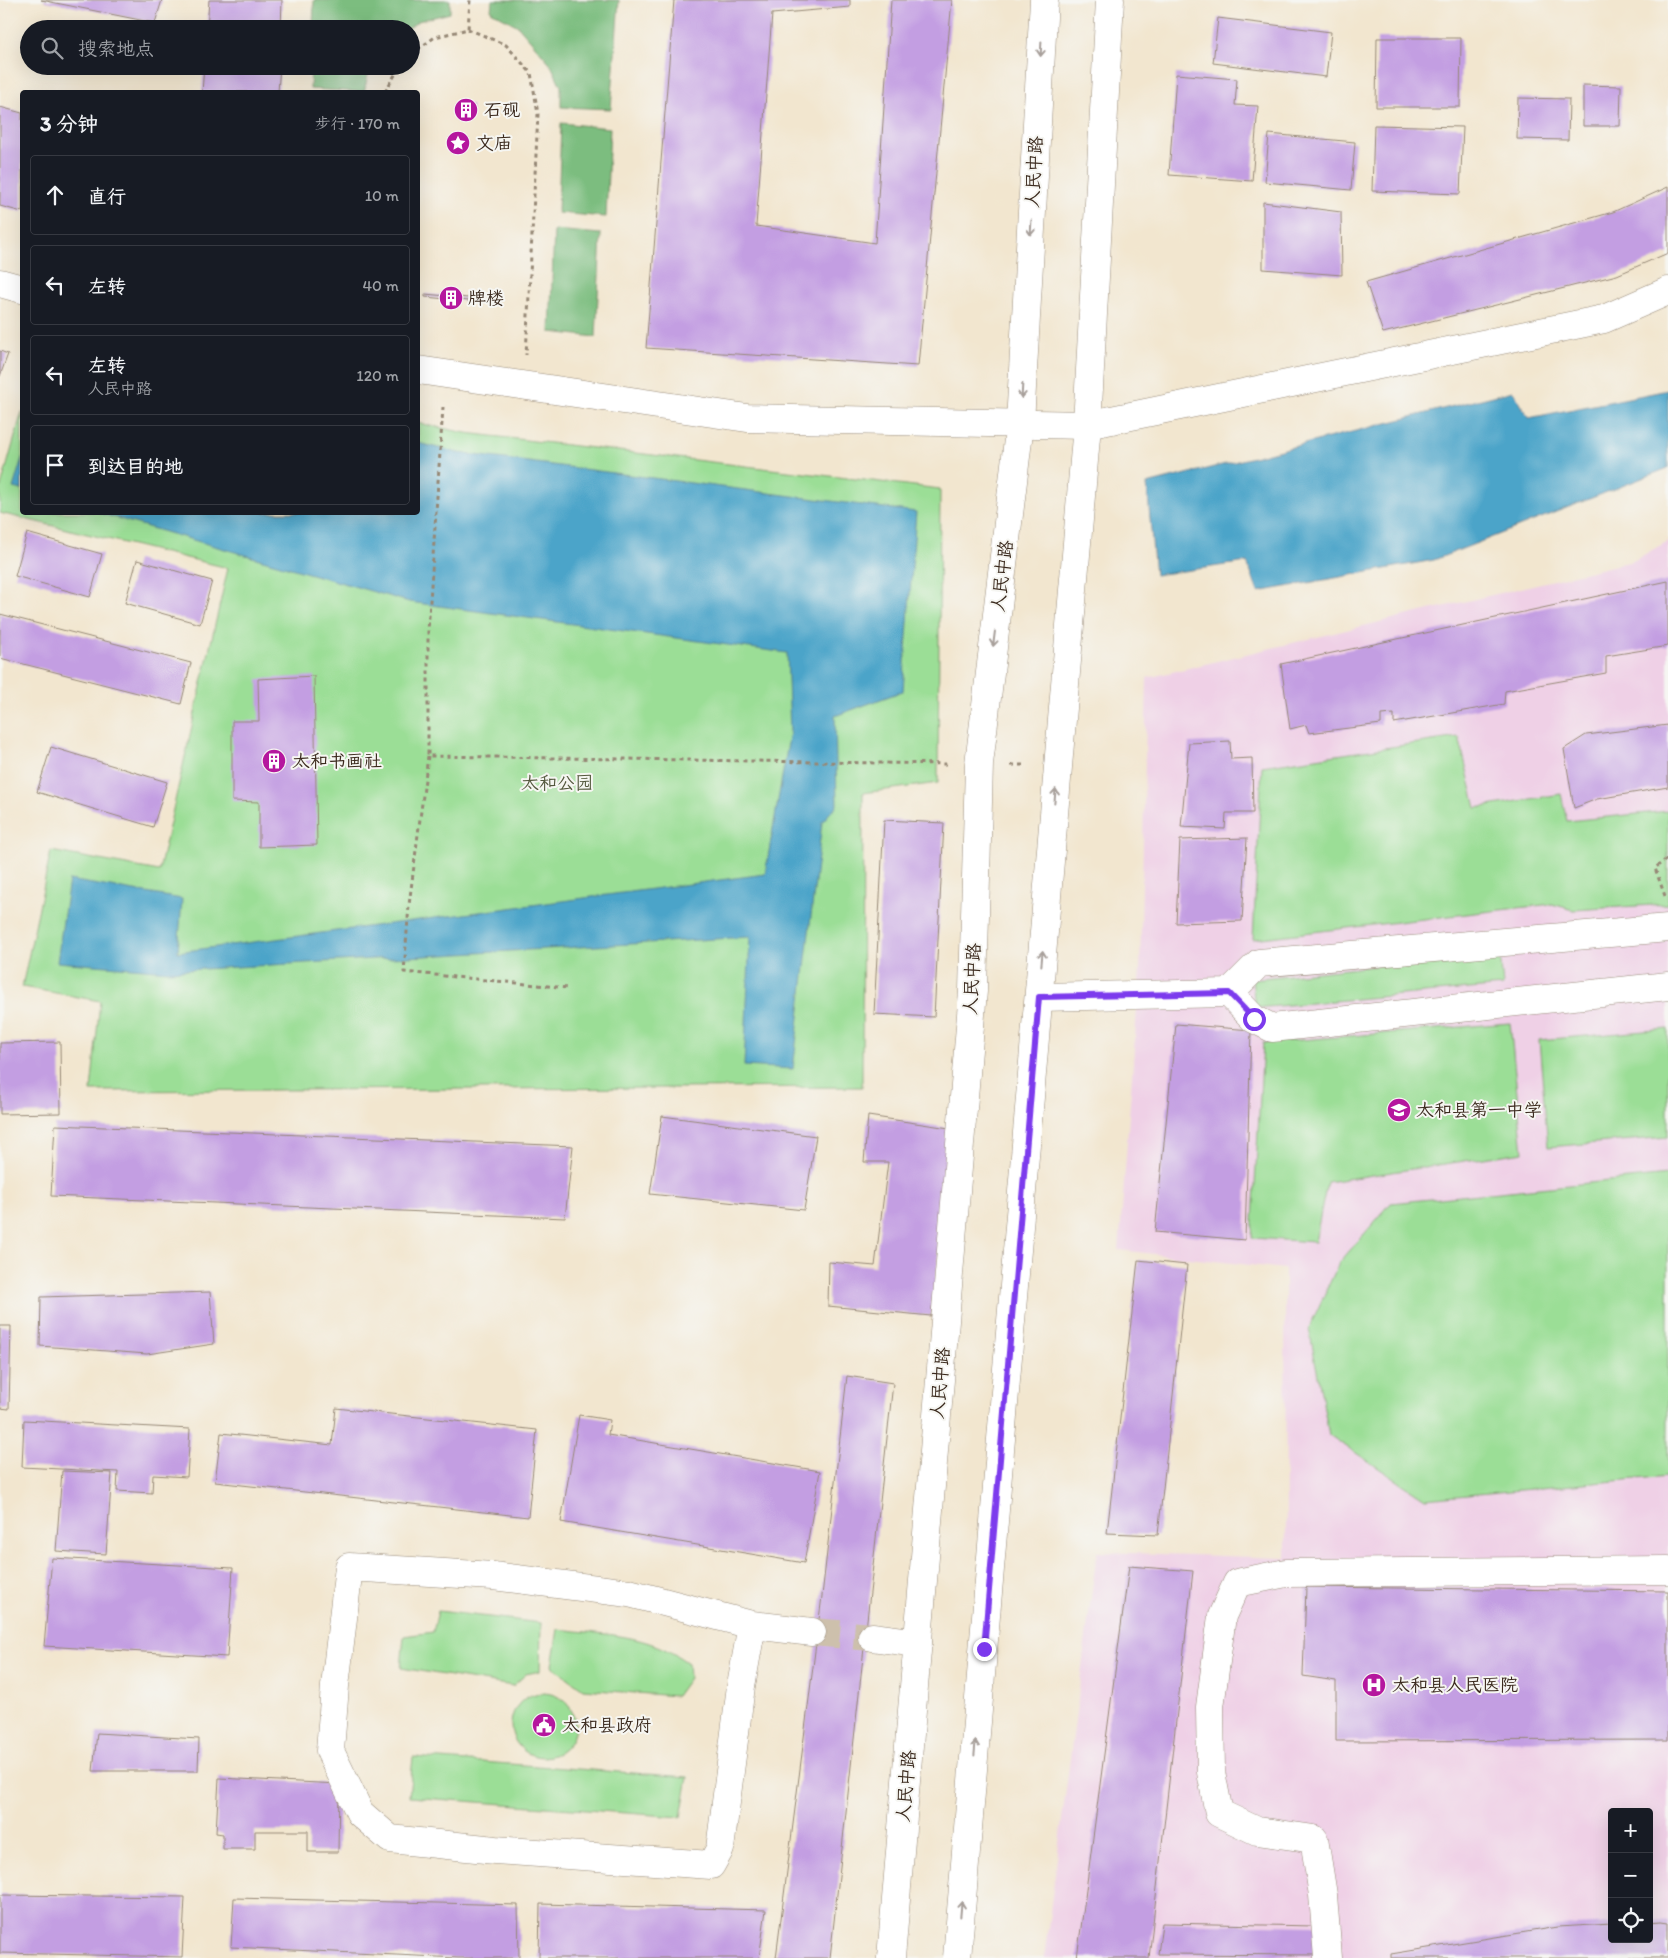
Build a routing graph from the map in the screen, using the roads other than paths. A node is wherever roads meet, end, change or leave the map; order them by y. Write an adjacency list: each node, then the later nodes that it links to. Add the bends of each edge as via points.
1 (1044, 0): 7 (street, 人民中路, one-way to 7)
2 (1110, 0): 8 (street)
3 (0, 283): 4 (street)
4 (20, 288)
5 (1668, 291): 8 (street, via 1604,319)
6 (420, 370): 7 (street, via 746,418)
7 (1020, 423): 8 (street); 17 (street, 人民中路, one-way to 17, via 979,764 973,991)
8 (1087, 425): 12 (street, one-way to 8)
9 (1668, 928): 11 (street, via 1258,963)
10 (1668, 986): 11 (street, via 1272,1028 1254,1019)
11 (1229, 993): 12 (street)
12 (1039, 997): 19 (street, one-way to 12)
13 (1668, 1570): 20 (street, via 1286,1573 1237,1583 1222,1616 1210,1707 1211,1772 1219,1813 1256,1831 1314,1840)
14 (752, 1625): 14 (street, via 629,1593 493,1576 349,1568 330,1751 360,1813 390,1839 711,1865 720,1849); 15 (street)
15 (812, 1632)
16 (872, 1638): 17 (street)
17 (918, 1643): 18 (street, 人民中路)
18 (891, 1958)
19 (957, 1958)
20 (1328, 1958)

